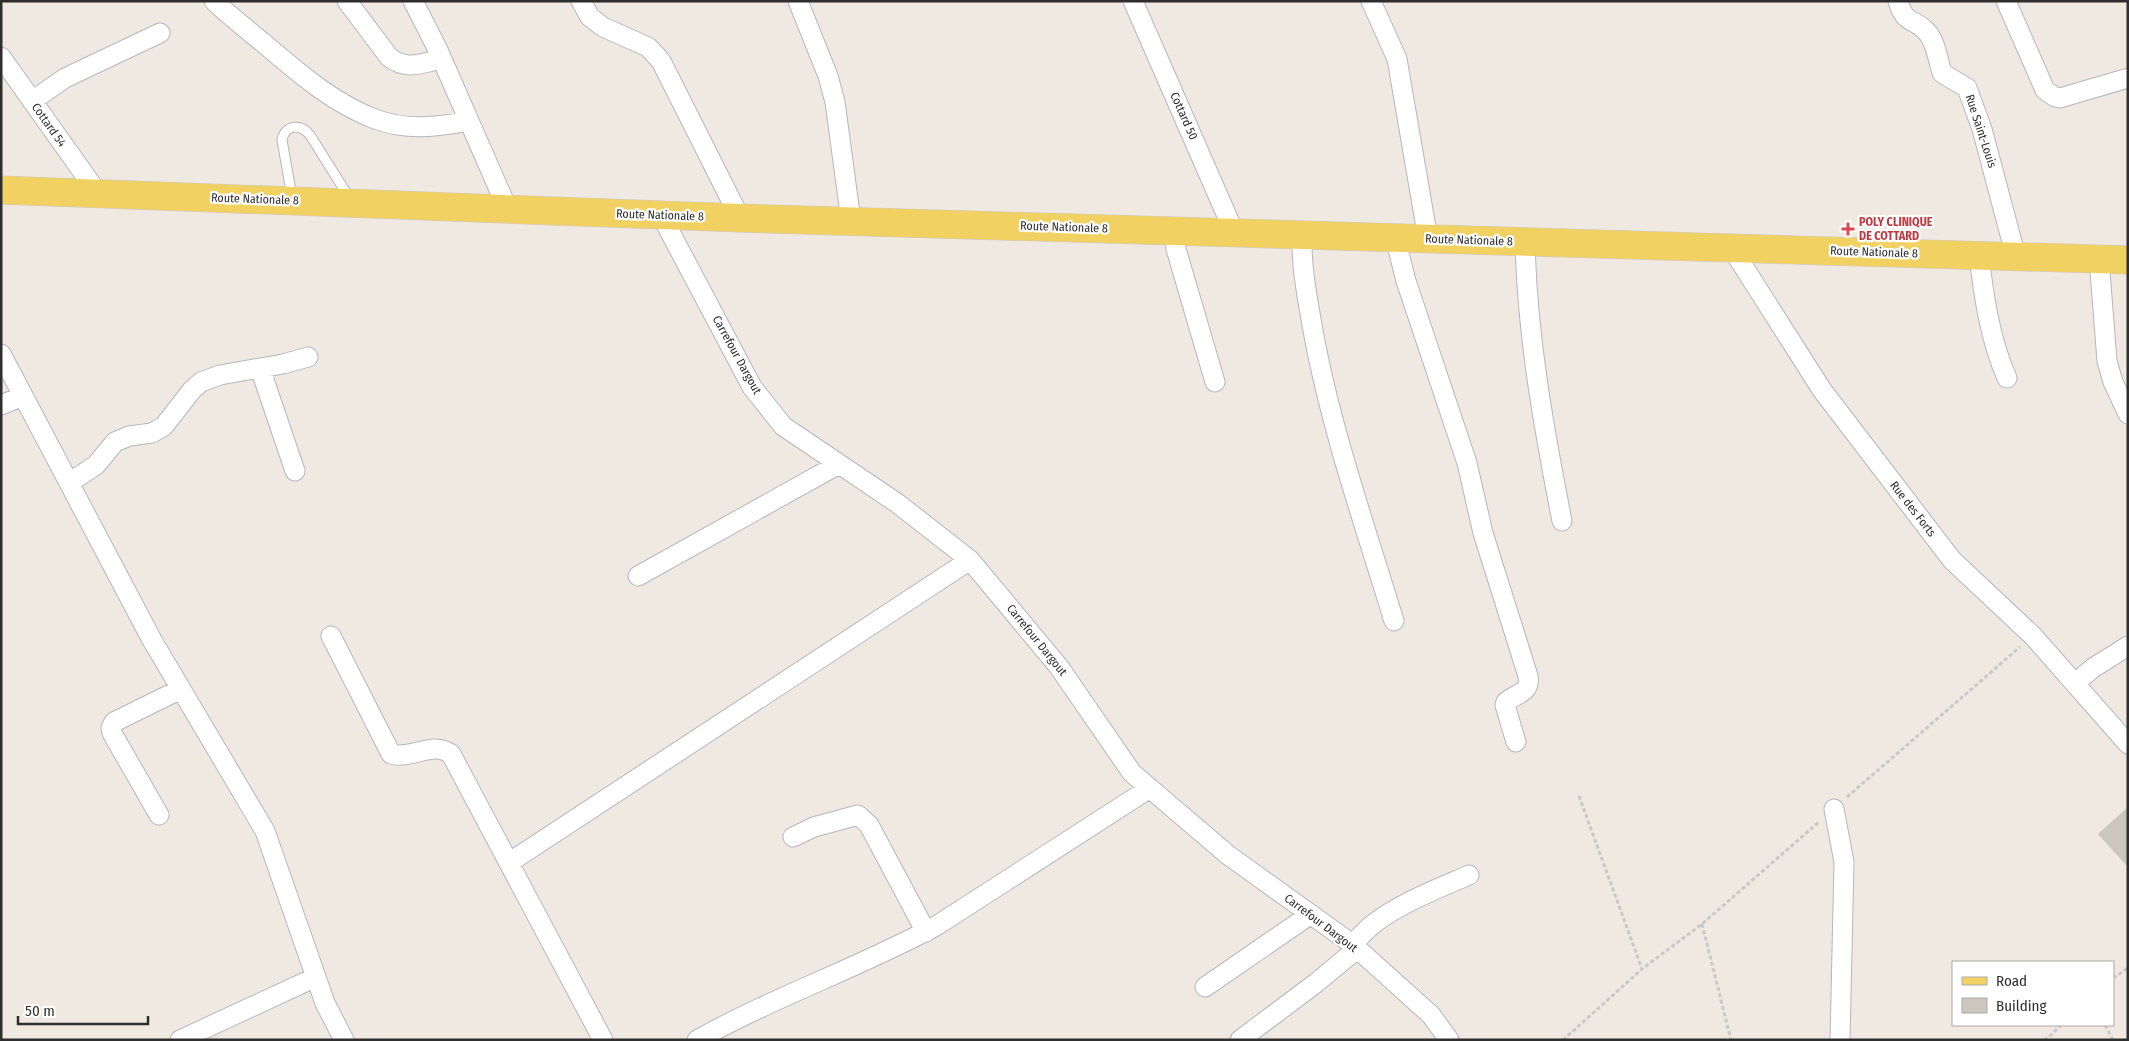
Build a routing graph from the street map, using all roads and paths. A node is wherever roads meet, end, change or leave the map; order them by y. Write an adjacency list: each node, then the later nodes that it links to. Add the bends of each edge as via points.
1 (214, 1): 15 (street, via 281,59 334,99 375,119 410,127 436,127)
2 (347, 1): 12 (street, via 397,64 409,66)
3 (413, 1): 12 (street)
4 (581, 1): 22 (street, via 590,17 603,27 648,47 661,61)
5 (798, 1): 23 (street, via 835,102)
6 (1134, 1): 25 (street, Cottard 50)
7 (1371, 1): 28 (street, via 1397,59)
8 (1898, 1): 32 (street, Rue Saint-Louis, via 1908,20 1925,30 1931,38 1942,72 1967,88 1982,129)
9 (2006, 1): 13 (street, via 2045,90 2055,97)
10 (160, 34): 14 (street, via 65,78)
11 (1, 57): 14 (street, Cottard 54)
12 (442, 59): 15 (street)
13 (2128, 78)
14 (32, 101): 17 (street, Cottard 54)
15 (469, 121): 20 (street)
16 (1, 190): 17 (main road, Route Nationale 8)
17 (97, 192): 18 (main road, Route Nationale 8)
18 (293, 200): 19 (main road, Route Nationale 8); 19 (lane, via 282,140 288,129 298,126 310,135)
19 (352, 203): 20 (main road, Route Nationale 8)
20 (508, 210): 21 (main road, Route Nationale 8)
21 (661, 215): 22 (main road, Route Nationale 8); 43 (street, Carrefour Dargout, via 752,387 783,426)
22 (740, 218): 23 (main road, Route Nationale 8)
23 (851, 221): 24 (main road, Route Nationale 8)
24 (1173, 230): 25 (main road, Route Nationale 8); 39 (street)
25 (1234, 232): 26 (main road, Route Nationale 8)
26 (1302, 234): 27 (main road, Route Nationale 8); 49 (street, via 1303,279 1322,380)
27 (1395, 238): 28 (main road, Route Nationale 8); 55 (street, via 1406,281 1467,463 1483,534 1528,676 1528,687 1505,705)
28 (1428, 239): 29 (main road, Route Nationale 8)
29 (1525, 241): 30 (main road, Route Nationale 8); 46 (street, via 1526,290 1533,352)
30 (1730, 247): 31 (main road, Route Nationale 8); 51 (street, Rue des Forts, via 1822,390 1952,560)
31 (1979, 256): 32 (main road, Route Nationale 8); 38 (street, via 1984,296)
32 (2016, 257): 33 (main road, Route Nationale 8)
33 (2099, 259): 34 (main road, Route Nationale 8); 42 (street, via 2107,361)
34 (2128, 260)
35 (1, 354): 40 (street)
36 (308, 357): 37 (street)
37 (260, 368): 44 (street); 45 (street, via 201,382 164,426 152,433 129,436 115,442 96,465)
38 (2007, 378)
39 (1215, 382)
40 (23, 396): 41 (street); 45 (street)
41 (1, 405)
42 (2128, 414)
43 (839, 464): 47 (street, Carrefour Dargout, via 897,503); 48 (street)
44 (295, 471)
45 (69, 483): 54 (street)
46 (1562, 521)
47 (970, 560): 57 (street, Carrefour Dargout, via 1060,667 1132,773); 62 (street)
48 (638, 576)
49 (1394, 621)
50 (331, 636): 62 (street, via 391,754 407,755 435,747 451,754)
51 (2033, 636): 53 (street, Rue des Forts); 59 (path)
52 (2128, 646): 53 (street, via 2092,668)
53 (2075, 683): 56 (street, Rue des Forts)
54 (181, 689): 60 (street, via 114,722 111,728); 70 (street, via 265,831)
55 (1516, 742)
56 (2128, 744)
57 (1150, 788): 64 (street, Carrefour Dargout, via 1228,854); 66 (street)
58 (1579, 796): 69 (path)
59 (1834, 809): 65 (path); 83 (street, via 1844,862)
60 (159, 815)
61 (793, 837): 66 (street, via 814,827 858,815 869,824)
62 (510, 862): 77 (street)
63 (1469, 875): 67 (street, via 1391,913 1372,925)
64 (1311, 914): 67 (street, Carrefour Dargout); 72 (street)
65 (1702, 924): 69 (path); 82 (path)
66 (926, 932): 78 (street, via 780,998)
67 (1355, 946): 79 (street, via 1316,983); 80 (street, Carrefour Dargout, via 1431,1015)
68 (2128, 968): 71 (path)
69 (1642, 969): 81 (path)
70 (316, 977): 75 (street); 76 (street)
71 (2114, 977)
72 (1205, 986)
73 (2060, 1026): 84 (path)
74 (2106, 1026): 85 (path)
75 (180, 1040)
76 (344, 1040)
77 (603, 1040)
78 (697, 1040)
79 (1240, 1040)
80 (1449, 1040)
81 (1564, 1040)
82 (1731, 1040)
83 (1840, 1040)
84 (2044, 1040)
85 (2113, 1040)

